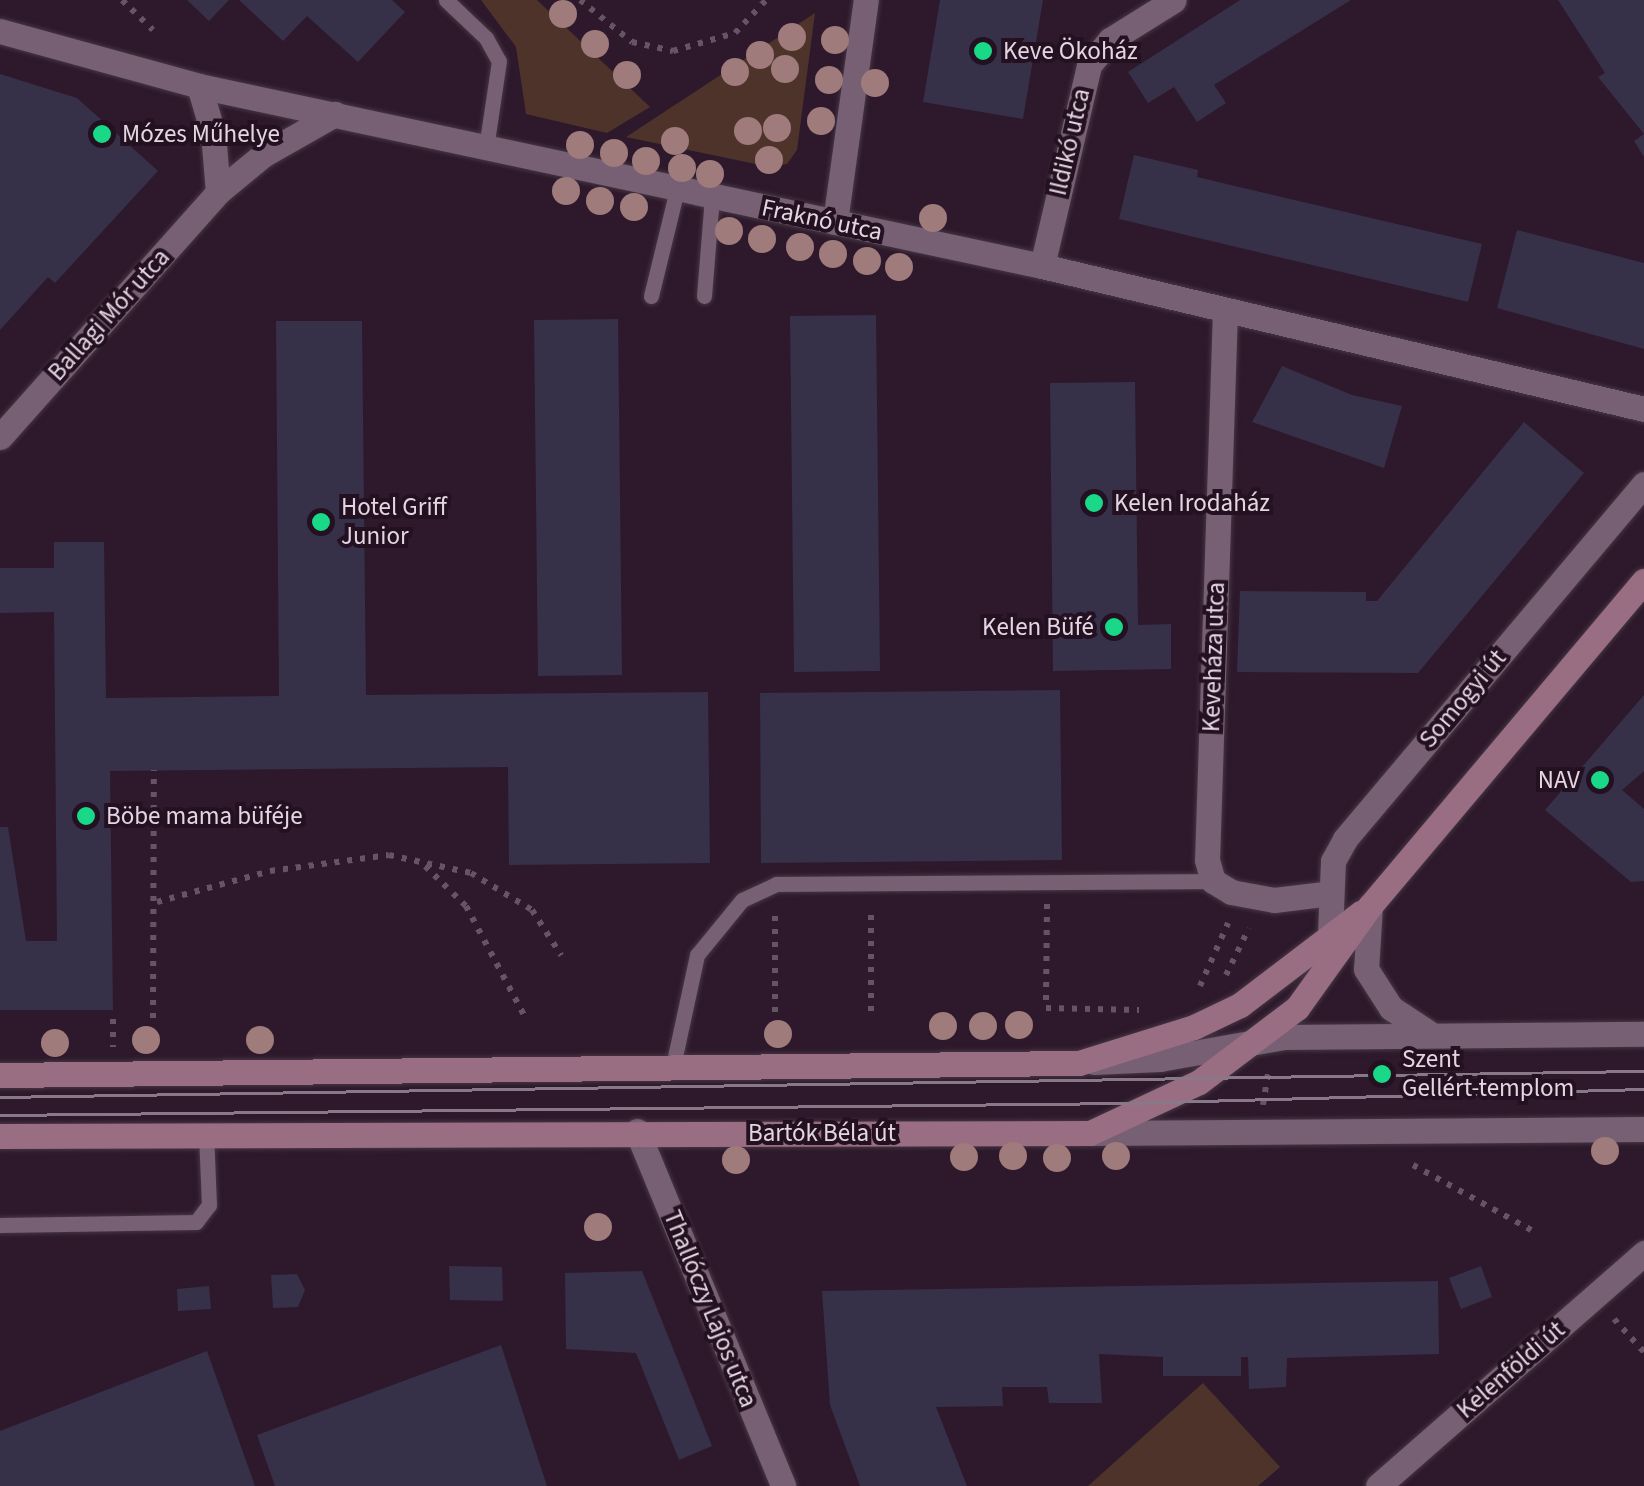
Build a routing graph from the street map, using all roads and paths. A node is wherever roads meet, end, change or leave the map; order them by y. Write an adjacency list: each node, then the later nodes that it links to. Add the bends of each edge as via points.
1 (122, 0): 7 (path)
2 (446, 0): 11 (lane, via 486,38 499,61)
3 (580, 0): 4 (path, via 632,42 674,51 735,34)
4 (766, 0)
5 (866, 0): 15 (street)
6 (1174, 0): 16 (street, Ildikó utca, via 1110,40 1089,65)
7 (153, 30)
8 (0, 31): 9 (street, Fraknó utca)
9 (199, 86): 10 (street, Fraknó utca); 13 (street)
10 (335, 114): 11 (street, Fraknó utca); 13 (street, Ballagi Mór utca, via 263,155)
11 (486, 148): 12 (street, Fraknó utca)
12 (677, 189): 14 (street, Fraknó utca); 17 (lane)
13 (218, 192): 21 (street, Ballagi Mór utca)
14 (712, 196): 15 (street, Fraknó utca); 18 (lane)
15 (834, 222): 16 (street, Fraknó utca)
16 (1042, 266): 19 (street, Fraknó utca)
17 (652, 296)
18 (704, 296)
19 (1225, 310): 20 (street, Fraknó utca); 26 (street, Keveháza utca, via 1207,860)
20 (1644, 409)
21 (0, 437)
22 (1644, 484): 30 (street, Somogyi út, via 1345,839 1333,861)
23 (1644, 581): 32 (street)
24 (154, 770): 31 (path)
25 (420, 862): 31 (path, via 389,855 270,870); 35 (path, via 471,873 532,910); 40 (path, via 466,906)
26 (1213, 881): 27 (lane); 30 (street, via 1231,892 1274,900)
27 (1047, 883): 29 (lane); 37 (path, via 1046,1008)
28 (776, 884): 29 (lane); 39 (path); 46 (lane, via 742,900 697,954)
29 (872, 884): 38 (path)
30 (1331, 894): 34 (street, Somogyi út)
31 (157, 902): 41 (path)
32 (1370, 906): 34 (street); 43 (street, via 1364,947 1371,980 1391,1008); 44 (street, via 1297,1008)
33 (1222, 917): 36 (path, via 1231,926 1208,979)
34 (1330, 933): 45 (street, via 1240,1004 1194,1027)
35 (560, 955)
36 (1192, 994)
37 (1150, 1010)
38 (871, 1011)
39 (774, 1012)
40 (524, 1016)
41 (153, 1018)
42 (1644, 1034): 43 (street)
43 (1434, 1036): 44 (street)
44 (1263, 1039): 45 (street, via 1160,1059); 51 (street, via 1199,1082)
45 (1079, 1063): 46 (street)
46 (674, 1066): 47 (street)
47 (0, 1075)
48 (637, 1131): 50 (street, Bartók Béla út); 51 (street, Bartók Béla út); 59 (street, Thallóczy Lajos utca)
49 (1642, 1132): 51 (street, Bartók Béla út)
50 (206, 1133): 52 (street, Bartók Béla út); 54 (lane, via 210,1198 196,1222)
51 (1090, 1133)
52 (0, 1136)
53 (1413, 1164): 55 (path)
54 (0, 1224)
55 (1531, 1230)
56 (1644, 1253): 60 (street, Kelenföldi út)
57 (1622, 1311): 58 (path, via 1612,1322)
58 (1644, 1352)
59 (783, 1486)
60 (1378, 1486)

